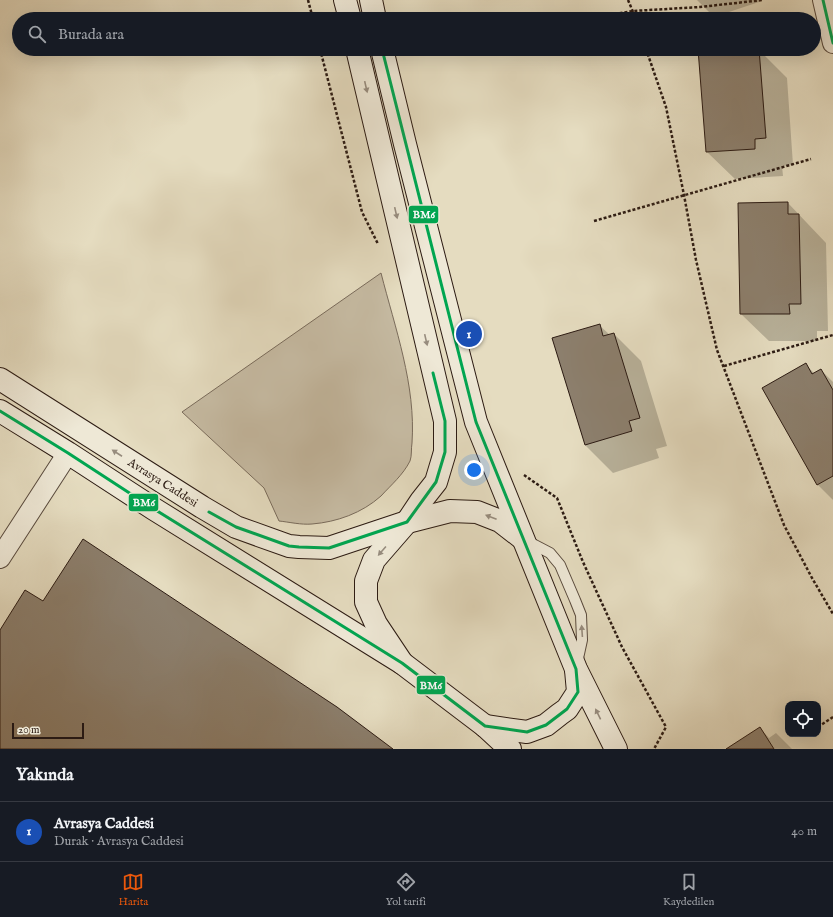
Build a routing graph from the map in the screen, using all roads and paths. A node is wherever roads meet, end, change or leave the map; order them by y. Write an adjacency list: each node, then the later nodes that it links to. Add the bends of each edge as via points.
1 (308, 0): 8 (path)
2 (345, 0): 9 (street)
3 (371, 0): 10 (street)
4 (628, 0): 7 (path)
5 (763, 0): 7 (path)
6 (823, 0): 12 (street)
7 (634, 11): 11 (path)
8 (311, 12)
9 (348, 12)
10 (374, 12)
11 (628, 12)
12 (833, 43)
13 (322, 56): 20 (path, via 362,212)
14 (359, 56): 27 (street, one-way to 27, via 445,421 445,452 436,482)
15 (384, 56): 28 (street, via 476,422)
16 (648, 56): 18 (path, via 666,107)
17 (811, 159): 18 (path)
18 (684, 195): 19 (path); 22 (path, via 717,350)
19 (594, 221)
20 (378, 245)
21 (833, 335): 22 (path)
22 (724, 366): 30 (path, via 784,524)
23 (0, 379): 27 (street, Avrasya Caddesi, one-way to 23, via 329,548 289,546 236,526 202,507)
24 (0, 411): 25 (street)
25 (68, 453): 29 (street); 31 (street)
26 (518, 471): 38 (path, via 557,498 622,647 666,727)
27 (407, 522): 28 (street, Avrasya Caddesi, one-way to 27, via 500,520 477,512 450,511); 31 (street, one-way to 31, via 374,560 366,581 366,602 376,624)
28 (523, 539): 32 (street, one-way to 28)
29 (0, 558)
30 (833, 614)
31 (402, 663): 35 (street)
32 (576, 669): 35 (street, via 578,692 567,709 546,725 527,732); 37 (street, one-way to 32)
33 (833, 717): 34 (path)
34 (821, 725)
35 (485, 726): 36 (street)
36 (510, 749)
37 (616, 749)
38 (654, 749)

